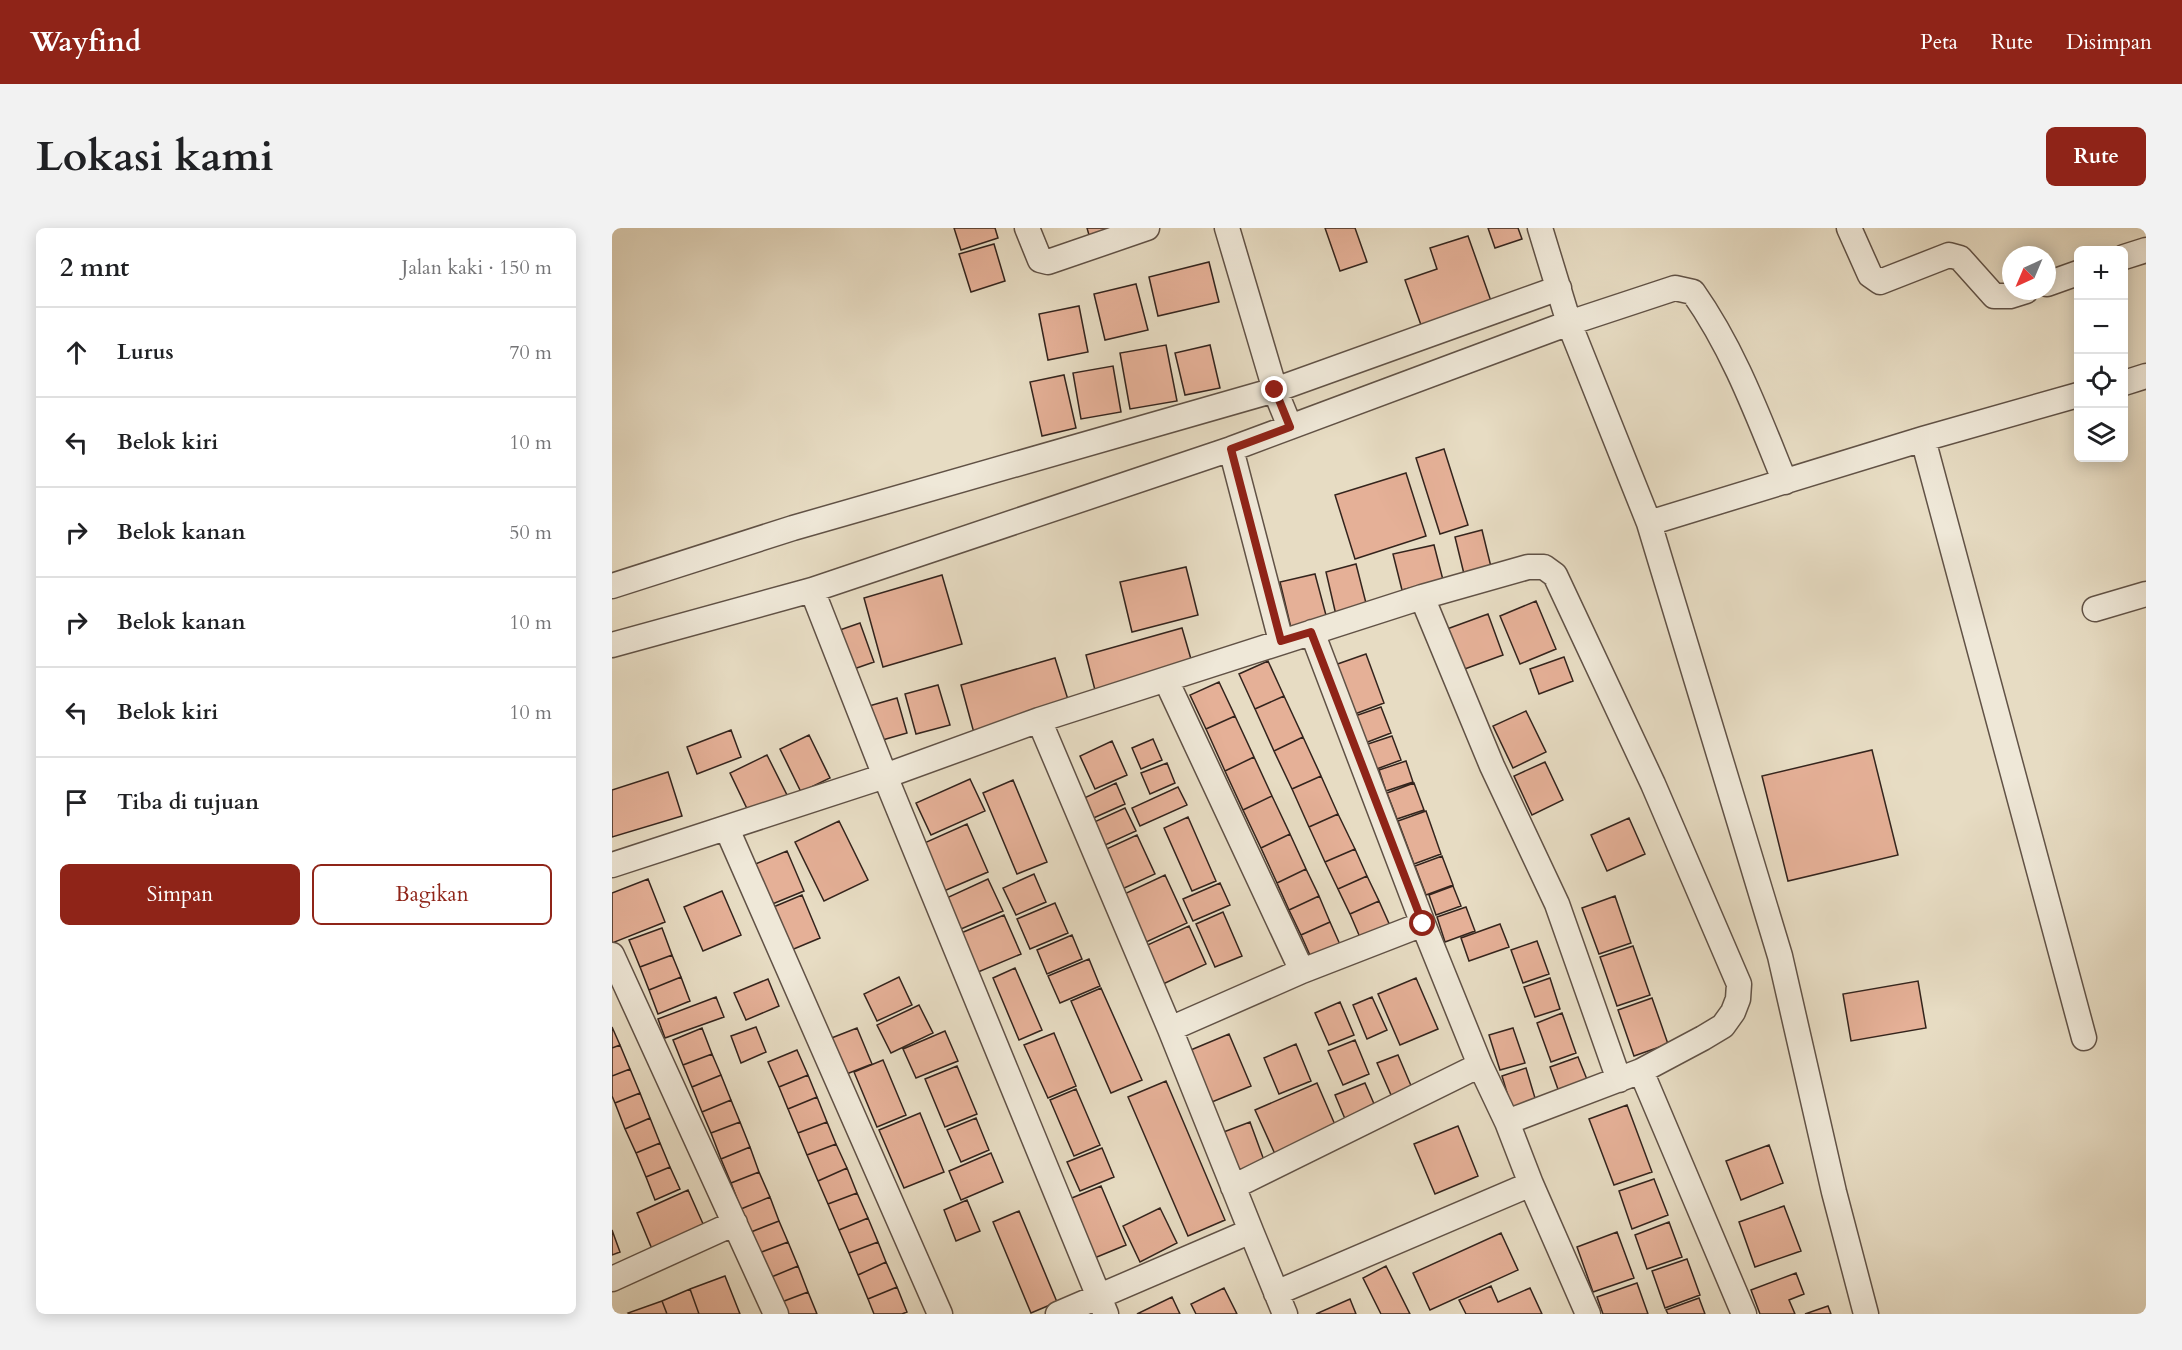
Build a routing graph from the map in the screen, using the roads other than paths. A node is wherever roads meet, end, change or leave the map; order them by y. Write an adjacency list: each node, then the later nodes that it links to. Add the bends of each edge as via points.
1 (1027, 228): 2 (street, via 1040,260 1048,262)
2 (1147, 228)
3 (1227, 228): 15 (street)
4 (1540, 228): 10 (street)
5 (1849, 228): 11 (street, via 1870,275 1880,282 1949,255 1960,258 1994,296)
6 (2146, 250): 7 (street)
7 (2128, 257)
8 (2074, 275): 9 (street)
9 (2056, 281)
10 (1559, 288): 12 (street); 15 (street)
11 (2002, 296)
12 (1569, 323): 17 (street); 20 (street, via 1675,288 1693,292 1748,391); 21 (street)
13 (2146, 376): 14 (street)
14 (2128, 382)
15 (1275, 390): 17 (street); 22 (street, via 793,528)
16 (2074, 396): 18 (street)
17 (1290, 427): 19 (street)
18 (1923, 439): 20 (street); 39 (street)
19 (1231, 449): 23 (street); 28 (street)
20 (1785, 482): 21 (street)
21 (1650, 523): 56 (street, via 1780,956)
22 (612, 586)
23 (812, 590): 29 (street); 32 (street)
24 (2146, 594): 26 (street)
25 (1422, 597): 27 (street); 41 (street, via 1528,567 1544,567 1555,575 1653,784 1739,984 1738,999 1723,1026); 42 (street, via 1492,766 1557,904)
26 (2095, 609)
27 (1311, 632): 28 (street); 35 (street)
28 (1281, 641): 30 (street)
29 (612, 645)
30 (1166, 680): 31 (street); 37 (street)
31 (1039, 720): 32 (street); 38 (street)
32 (885, 776): 33 (street); 50 (street)
33 (727, 829): 34 (street); 52 (street)
34 (612, 865)
35 (1423, 924): 37 (street); 40 (street)
36 (612, 955): 46 (street)
37 (1302, 971): 38 (street)
38 (1170, 1029): 45 (street)
39 (2084, 1038)
40 (1480, 1065): 43 (street); 45 (street)
41 (1641, 1071): 42 (street); 55 (street)
42 (1619, 1080): 43 (street)
43 (1507, 1122): 44 (street)
44 (1531, 1184): 49 (street); 54 (street)
45 (1233, 1187): 47 (street)
46 (735, 1223): 48 (street); 51 (street)
47 (1251, 1231): 49 (street); 50 (street)
48 (612, 1279)
49 (1281, 1303)
50 (1102, 1305): 53 (street)
51 (776, 1314)
52 (940, 1314)
53 (1058, 1314)
54 (1588, 1314)
55 (1744, 1314)
56 (1866, 1314)

